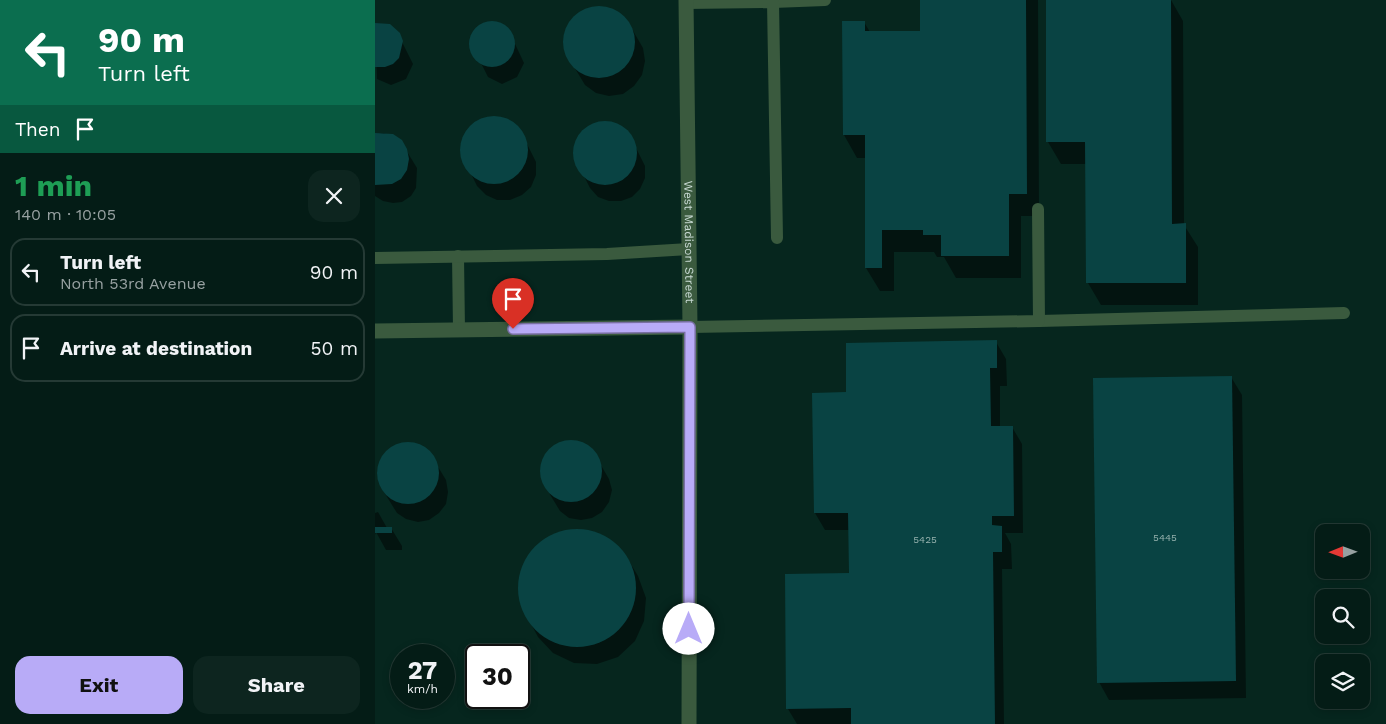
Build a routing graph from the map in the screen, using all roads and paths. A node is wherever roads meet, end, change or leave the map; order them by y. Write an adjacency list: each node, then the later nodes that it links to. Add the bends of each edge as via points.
1 (825, 0): 3 (lane)
2 (686, 1): 3 (lane); 6 (street, West Madison Street)
3 (773, 2): 5 (lane)
4 (1038, 209): 10 (lane)
5 (777, 238)
6 (689, 249): 7 (lane, via 607,254); 11 (street, West Madison Street)
7 (458, 256): 8 (lane); 12 (lane)
8 (375, 258)
9 (1343, 313): 10 (lane)
10 (1039, 321): 11 (lane)
11 (690, 327): 12 (street); 14 (street, West Madison Street)
12 (459, 330): 13 (street)
13 (375, 331)
14 (689, 724)

